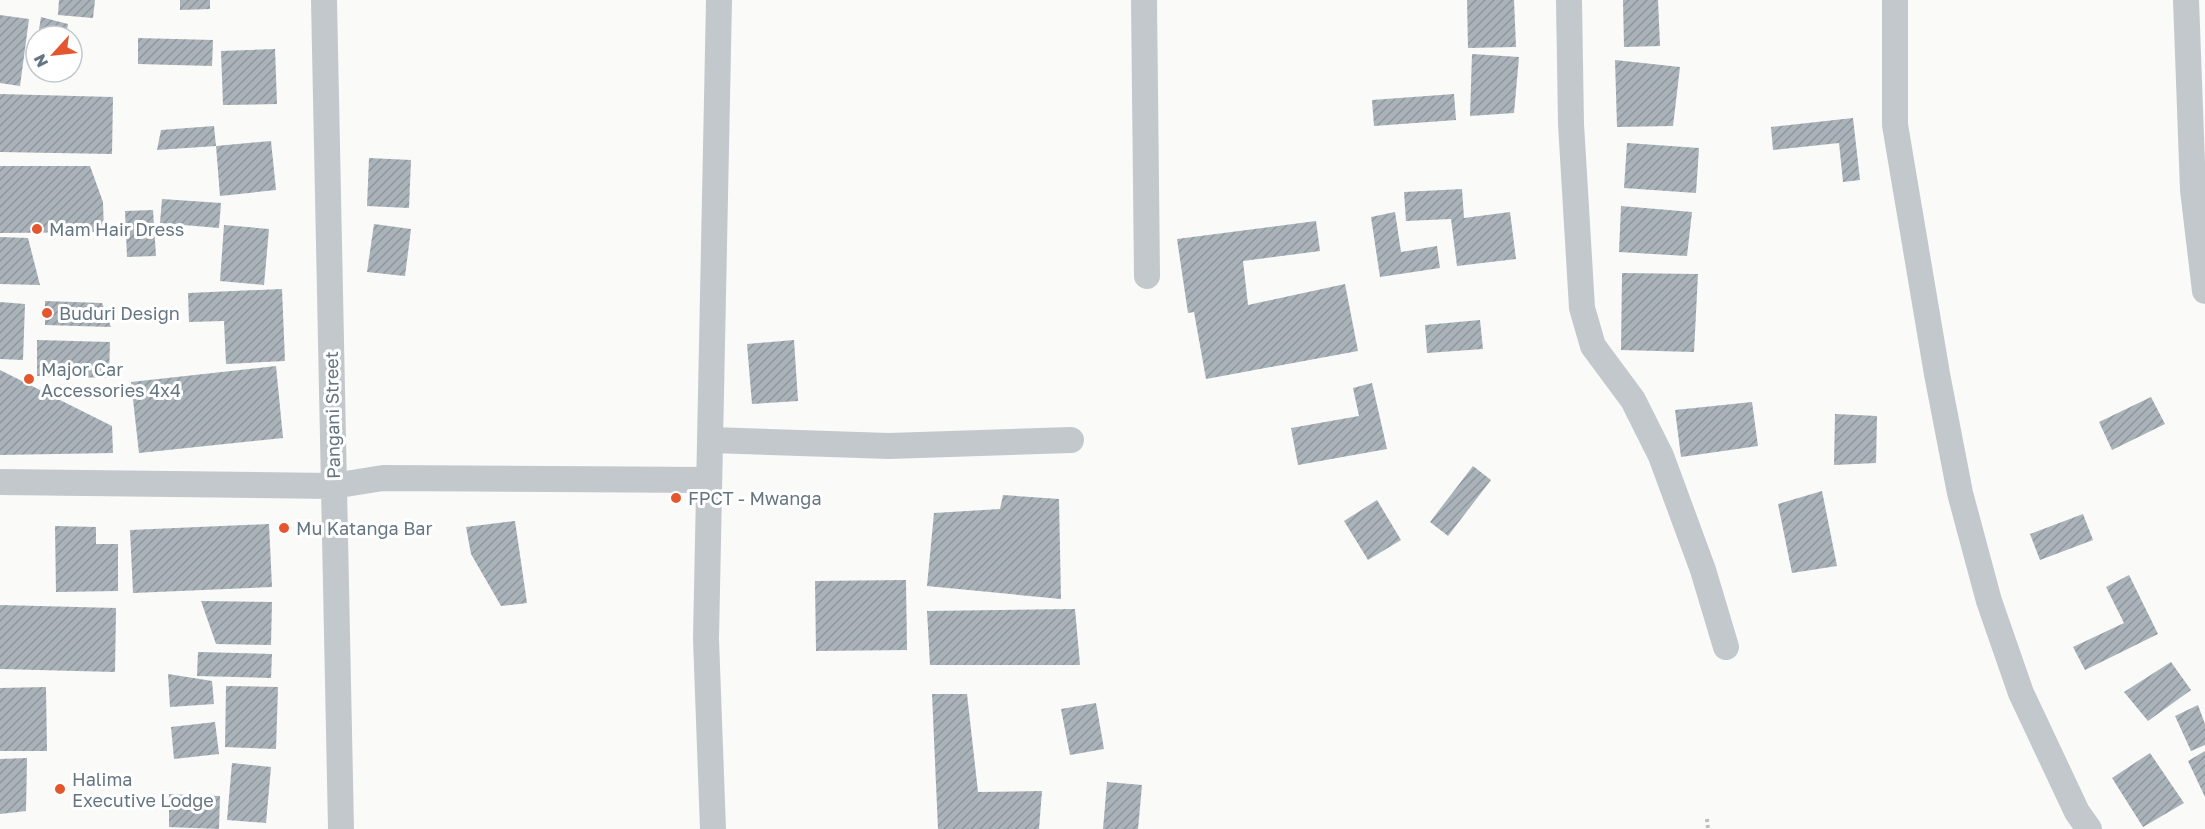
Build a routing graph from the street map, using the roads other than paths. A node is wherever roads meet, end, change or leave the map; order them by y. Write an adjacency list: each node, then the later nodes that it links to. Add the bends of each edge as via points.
1 (324, 0): 13 (street, Pangani Street)
2 (719, 0): 9 (street)
3 (1144, 0): 7 (street)
4 (1569, 0): 14 (street, via 1571,124 1582,308 1593,346 1633,400 1661,456 1703,570)
5 (1895, 0): 17 (street, via 1895,125 1960,493 1989,601 2021,693 2077,812)
6 (2186, 0): 8 (street, via 2193,190)
7 (1147, 276)
8 (2205, 291)
9 (711, 440): 10 (street, via 889,447); 11 (street)
10 (1071, 440)
11 (709, 480): 13 (street, via 382,478); 16 (street, via 706,639)
12 (0, 482): 13 (street)
13 (333, 486): 15 (street, Pangani Street)
14 (1726, 647)
15 (341, 829)
16 (713, 829)
17 (2089, 829)

